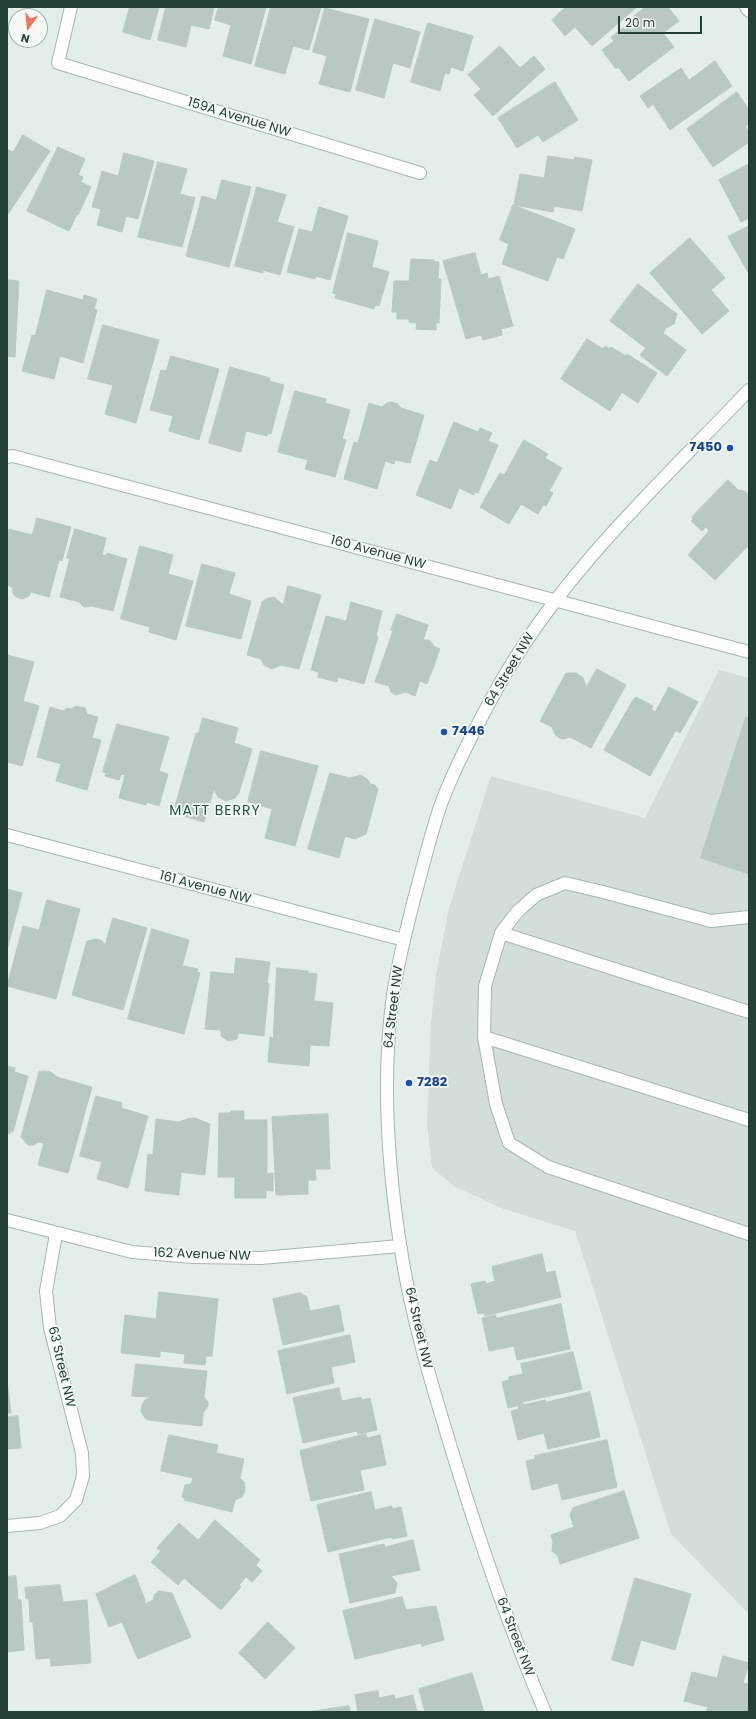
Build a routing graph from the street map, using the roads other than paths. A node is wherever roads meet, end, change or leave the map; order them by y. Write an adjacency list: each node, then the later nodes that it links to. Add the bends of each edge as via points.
1 (71, 7): 4 (street, 159A Avenue NW, via 58,63)
2 (746, 7): 3 (street)
3 (749, 11)
4 (420, 173)
5 (749, 390): 7 (street, 64 Street NW, via 605,539)
6 (7, 457): 7 (street, 160 Avenue NW, via 13,456)
7 (556, 601): 8 (street, 160 Avenue NW); 12 (street, 64 Street NW, via 499,685 442,802)
8 (749, 652)
9 (7, 835): 12 (street, 161 Avenue NW)
10 (749, 918): 11 (street, via 711,921 565,883 536,895 517,912)
11 (501, 933): 13 (street); 14 (street, via 485,986)
12 (404, 940): 19 (street, 64 Street NW, via 392,1003 387,1068 389,1145)
13 (749, 1012)
14 (484, 1037): 15 (street); 18 (street, via 496,1104 509,1143 548,1167)
15 (749, 1120)
16 (7, 1220): 17 (street, 162 Avenue NW)
17 (56, 1234): 19 (street, 162 Avenue NW, via 132,1252 193,1257 261,1258); 20 (street, 63 Street NW, via 46,1291 50,1328 82,1453 83,1476 76,1500 60,1516 40,1523)
18 (749, 1234)
19 (400, 1246): 21 (street, 64 Street NW, via 419,1337 486,1562)
20 (7, 1526)
21 (545, 1712)

